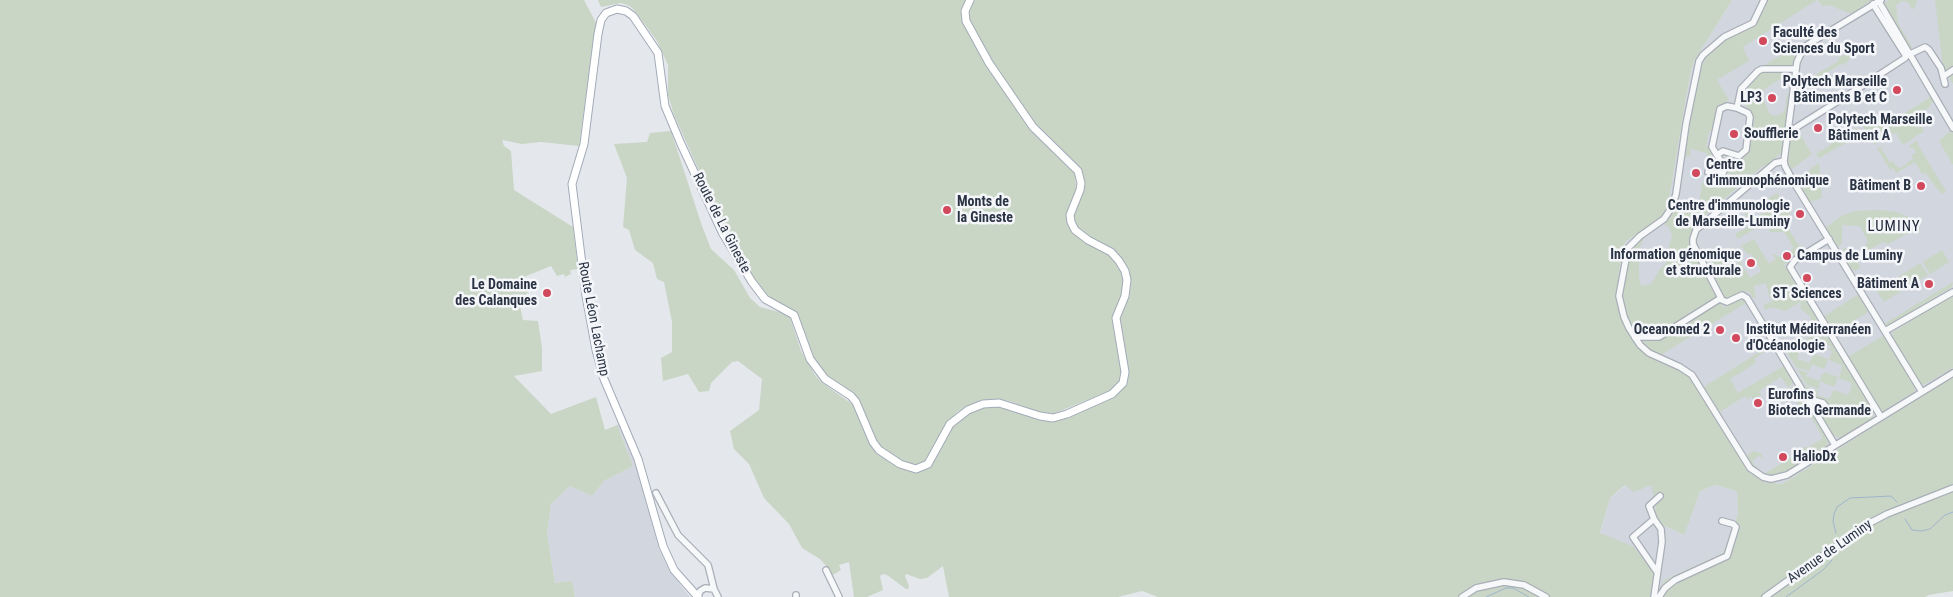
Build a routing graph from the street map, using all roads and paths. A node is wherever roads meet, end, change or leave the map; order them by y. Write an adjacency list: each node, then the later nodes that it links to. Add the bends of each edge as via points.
1 (970, 0): 4 (main road, Route de La Gineste, via 966,18 989,63 1039,135 1078,171 1080,190 1070,215 1075,230 1111,252 1125,271 1125,296 1116,318 1125,377 1119,389 1112,394 1054,418 999,403 983,404 968,410 946,430 928,464 916,470 879,450 856,402 825,379 810,359 794,315 765,299 752,282 723,234 671,121 664,98 658,53 630,13 611,10)
2 (1764, 0): 20 (street, via 1753,23 1724,37 1699,61 1672,207 1664,219 1628,248 1619,296 1624,317)
3 (1878, 1): 5 (street); 6 (street, via 1804,47)
4 (600, 23): 35 (main road, Route Léon Lachamp, via 584,144 572,184 586,296 604,380 638,459 662,546 674,570)
5 (1908, 55): 8 (street, via 1928,48); 11 (street); 12 (street)
6 (1796, 69): 10 (street, via 1758,71 1741,89); 12 (street)
7 (1953, 70): 8 (street)
8 (1944, 76): 9 (street)
9 (1945, 84)
10 (1737, 108): 13 (street, via 1727,106 1720,109 1712,147); 13 (street, via 1750,117 1746,150 1739,156 1723,151)
11 (1953, 128)
12 (1788, 132): 14 (street)
13 (1717, 155): 15 (street, via 1724,164 1724,170 1719,174)
14 (1784, 160): 16 (street); 18 (street, via 1775,163 1696,230 1693,244)
15 (1708, 172)
16 (1829, 239): 19 (street); 25 (street, via 1790,267)
17 (1953, 292): 19 (street)
18 (1721, 298): 20 (street, via 1659,338); 23 (street, via 1727,302 1742,296 1747,298)
19 (1884, 331): 22 (street)
20 (1635, 338): 26 (street, via 1650,353 1692,375 1746,462 1763,478 1787,475)
21 (1953, 373): 22 (street)
22 (1922, 392): 25 (street)
23 (1806, 398): 24 (street); 26 (street)
24 (1828, 408)
25 (1881, 417): 26 (street)
26 (1835, 445)
27 (1953, 488): 42 (street, Avenue de Luminy, via 1864,526)
28 (656, 493): 34 (street, via 678,535 708,566)
29 (1660, 496): 30 (street, via 1649,506)
30 (1654, 518): 33 (street, via 1662,535); 33 (street, via 1633,537)
31 (1722, 521): 41 (street, via 1736,527 1727,556 1675,580)
32 (826, 570): 37 (street)
33 (1658, 572): 40 (street)
34 (714, 589): 35 (street, Route Léon Lachamp, via 702,589); 36 (street)
35 (698, 597)
36 (718, 597)
37 (839, 597)
38 (1462, 597): 39 (street, via 1476,588 1504,582 1524,585)
39 (1546, 597)
40 (1654, 597)
41 (1659, 597)
42 (1765, 597)

